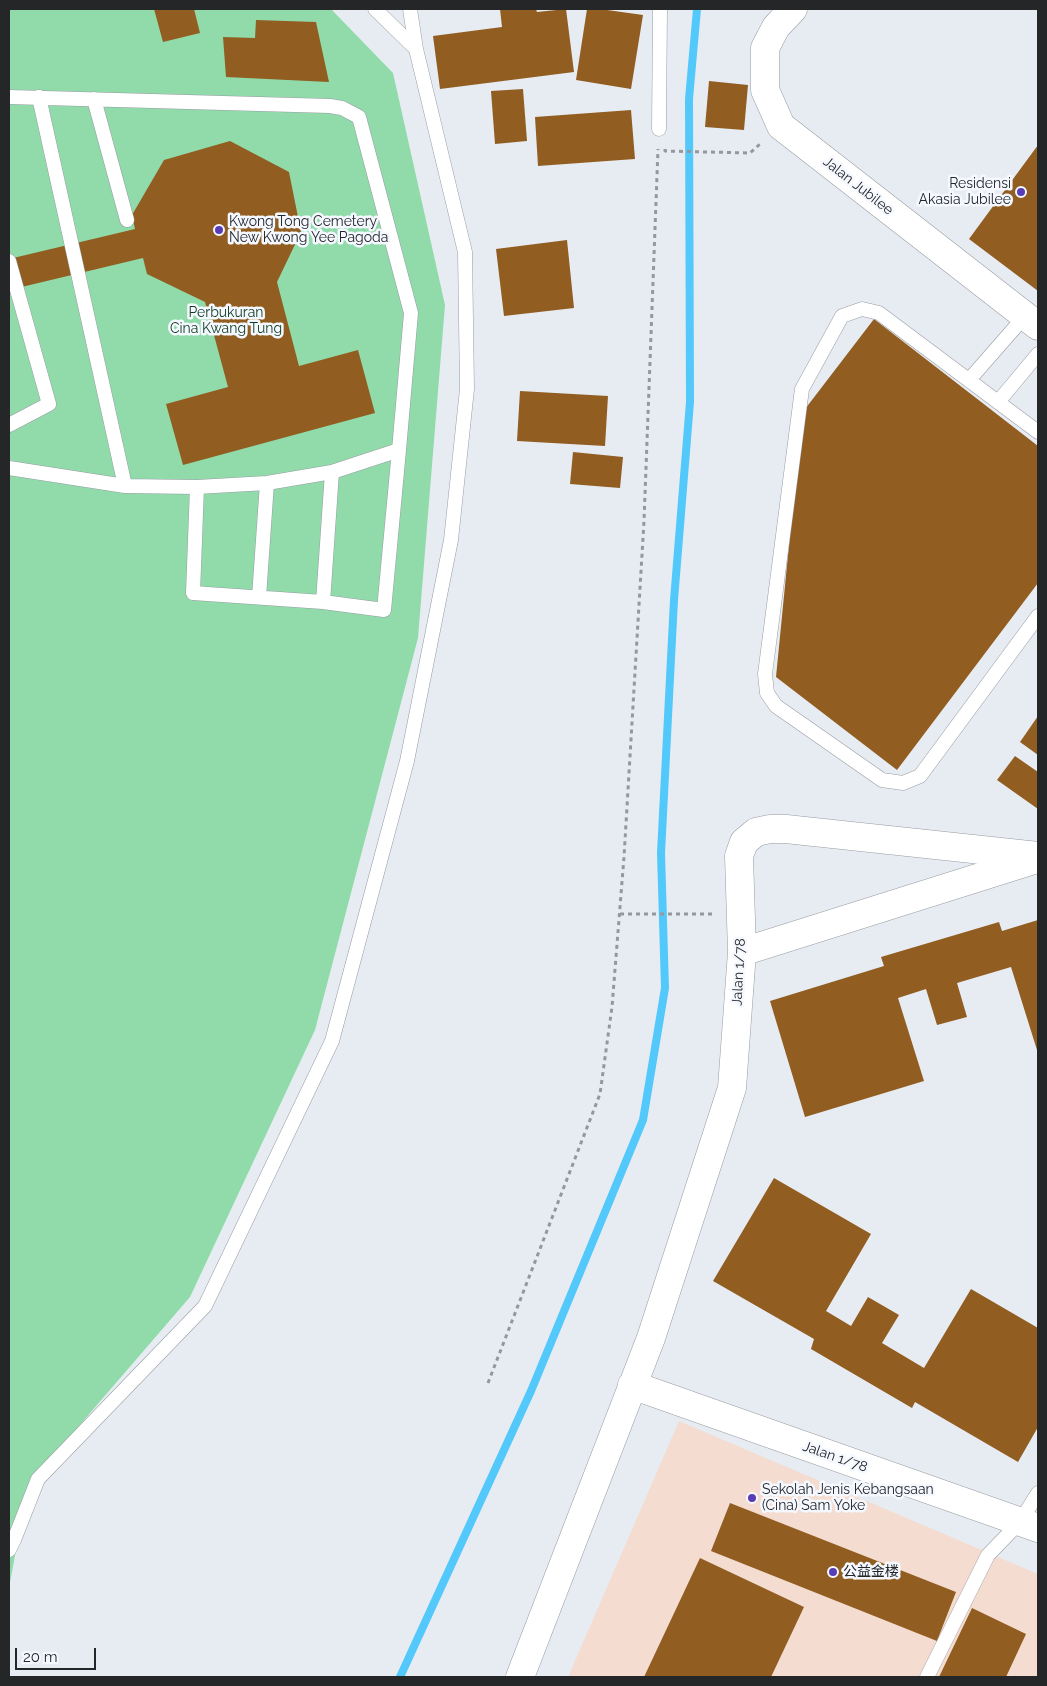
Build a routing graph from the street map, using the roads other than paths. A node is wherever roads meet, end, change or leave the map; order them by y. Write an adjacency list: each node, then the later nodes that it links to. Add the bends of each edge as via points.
1 (374, 9): 5 (lane)
2 (410, 9): 5 (lane)
3 (660, 9): 9 (lane)
4 (792, 9): 12 (street, Jalan Jubilee, via 776,27 765,48 764,90 781,126)
5 (416, 49): 32 (lane, via 465,252 467,389 451,540 409,751 332,1041 205,1306 38,1479)
6 (9, 97): 7 (lane)
7 (39, 97): 8 (lane); 22 (lane)
8 (94, 99): 10 (lane); 18 (lane, via 330,106 359,117 411,313)
9 (658, 129)
10 (127, 220)
11 (9, 262): 16 (lane, via 49,404)
12 (1032, 321): 14 (lane)
13 (1038, 354): 15 (lane)
14 (969, 380): 15 (lane); 26 (lane, via 879,313 862,309 842,316 802,389 765,674 767,693 776,706 882,780 903,783 920,776)
15 (998, 402): 17 (lane)
16 (9, 424)
17 (1038, 432)
18 (399, 450): 20 (lane); 25 (lane, via 384,610)
19 (9, 468): 22 (lane)
20 (332, 472): 21 (lane); 25 (lane)
21 (267, 483): 23 (lane); 24 (lane)
22 (125, 486): 23 (lane)
23 (198, 487): 24 (lane, via 193,592)
24 (259, 597): 25 (lane)
25 (323, 602)
26 (1038, 616)
27 (1038, 857): 28 (street); 28 (street, Jalan 1/78, via 786,830 756,832 744,842 739,856)
28 (742, 952): 29 (street, Jalan 1/78, via 732,1088 651,1338)
29 (632, 1385): 31 (street, Jalan 1/78); 33 (street, Jalan 1/78)
30 (1038, 1493): 31 (lane)
31 (1029, 1525): 34 (lane, via 988,1555)
32 (9, 1550)
33 (520, 1677)
34 (927, 1677)

